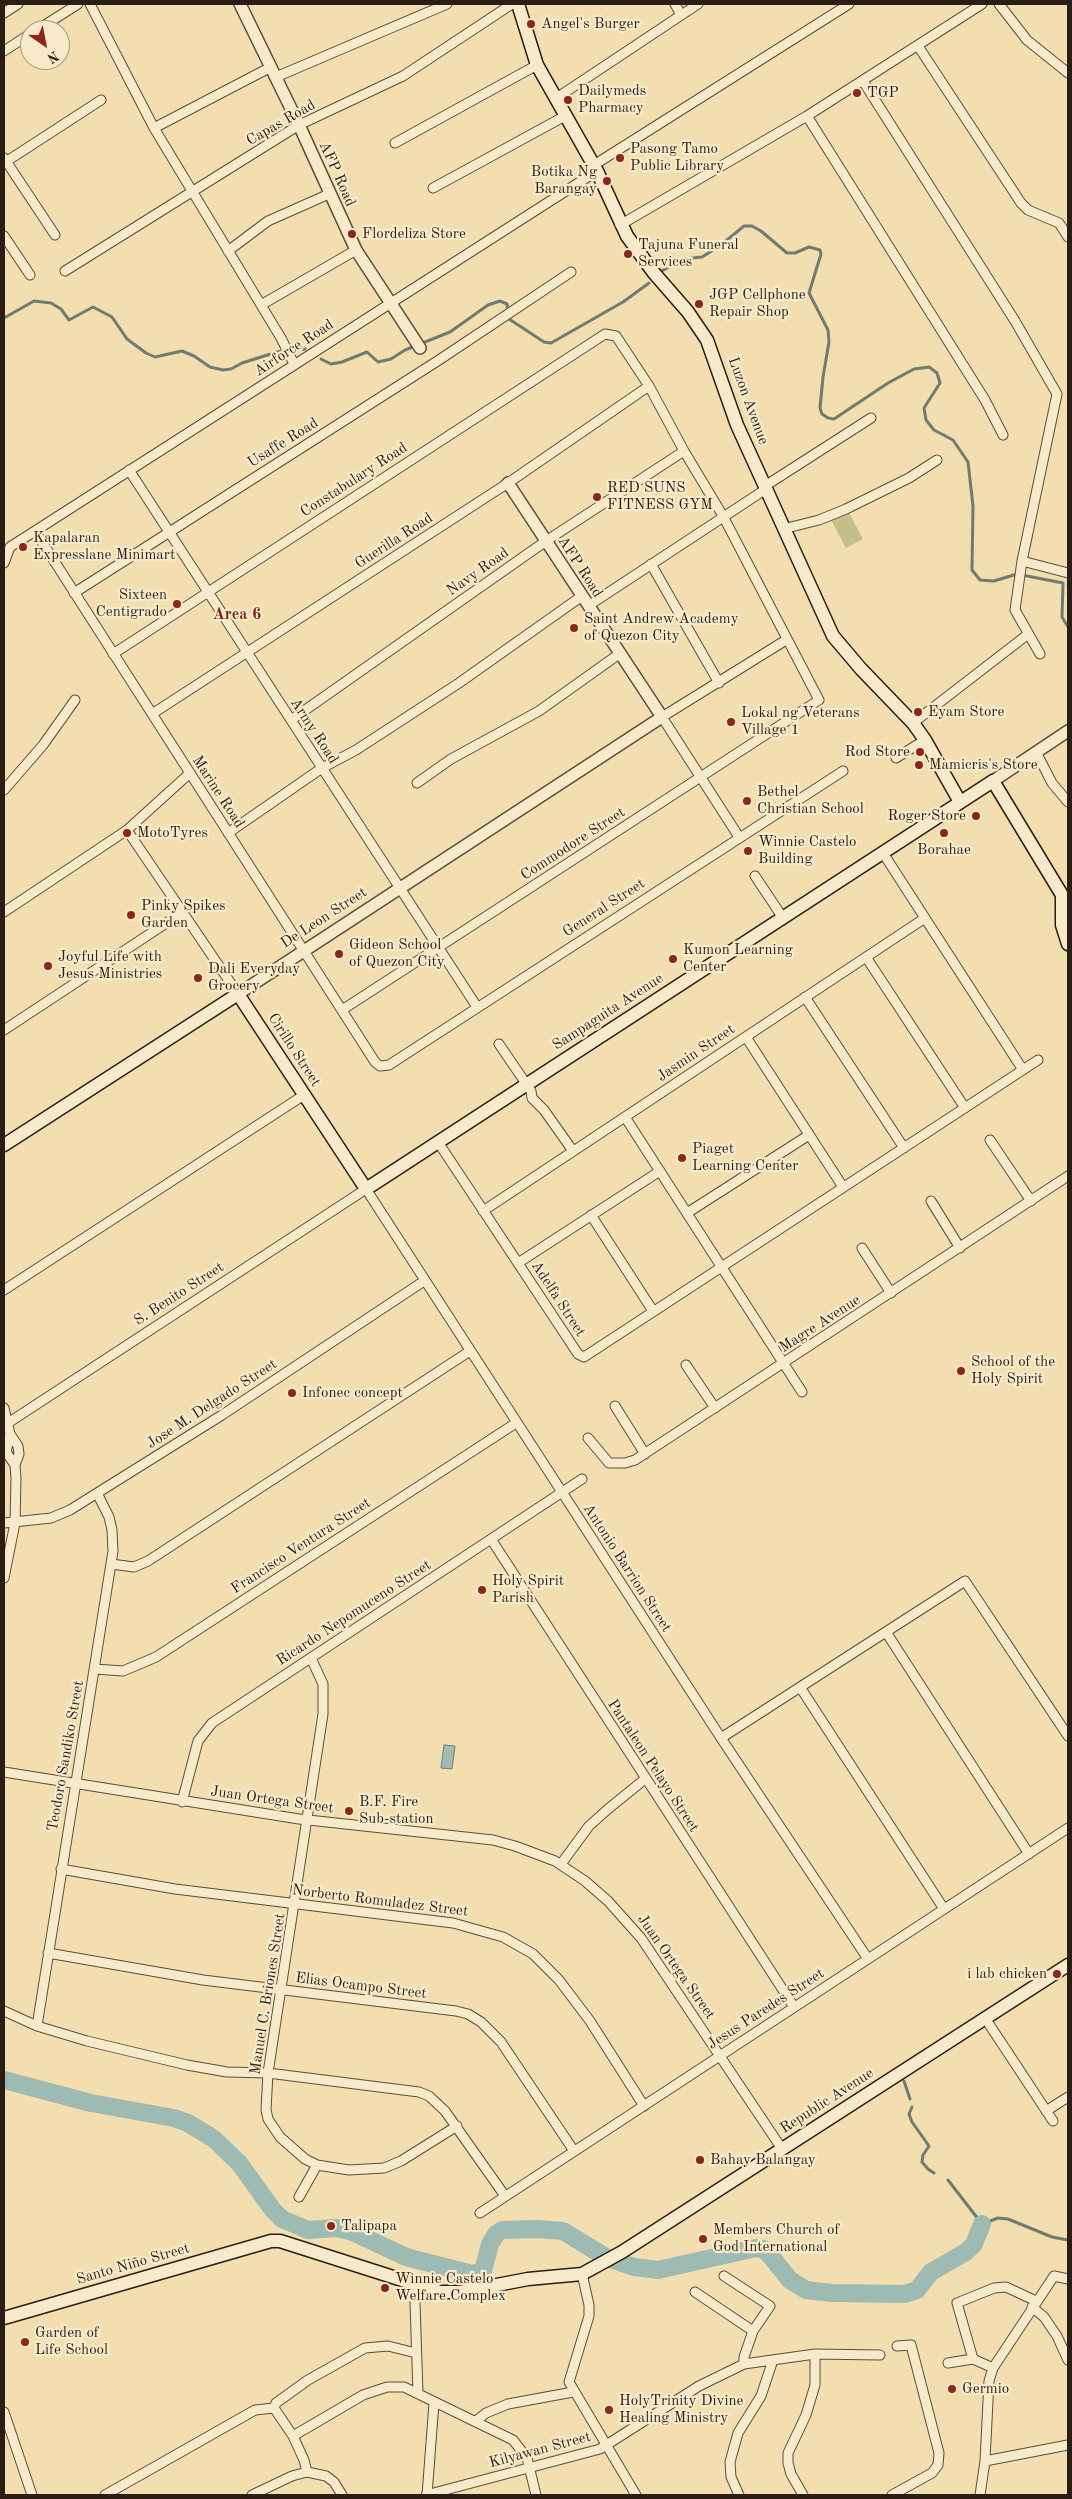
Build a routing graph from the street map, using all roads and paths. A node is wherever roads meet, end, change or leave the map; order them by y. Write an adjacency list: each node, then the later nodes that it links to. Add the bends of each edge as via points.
1 (18, 4): 13 (street)
2 (78, 4): 15 (street)
3 (90, 4): 28 (street)
4 (240, 4): 20 (street, AFP Road)
5 (447, 4): 20 (street)
6 (512, 4): 27 (street, Capas Road, via 394,81)
7 (518, 4): 19 (main road, Luzon Avenue)
8 (675, 4): 14 (street)
9 (698, 4): 14 (street)
10 (849, 4): 31 (street, Airforce Road)
11 (982, 4): 17 (street)
12 (999, 4): 21 (street, via 1027,40)
13 (4, 14)
14 (681, 15): 23 (street)
15 (53, 20)
16 (20, 41): 18 (street)
17 (918, 46): 22 (street); 38 (street, via 1021,203 1028,210 1059,223)
18 (4, 51)
19 (537, 65): 23 (main road, Luzon Avenue); 29 (street)
20 (274, 72): 27 (street, AFP Road); 28 (street)
21 (1068, 72)
22 (863, 81): 26 (street); 61 (street, via 1015,321 1057,394)
23 (555, 99): 25 (main road, Luzon Avenue)
24 (101, 100): 30 (street)
25 (565, 116): 31 (main road, Luzon Avenue); 32 (street)
26 (807, 116): 35 (street); 50 (street, via 985,400)
27 (299, 125): 33 (street, Capas Road); 34 (street, AFP Road)
28 (154, 128): 33 (street)
29 (395, 143)
30 (4, 161): 36 (street)
31 (596, 168): 35 (main road, Luzon Avenue); 44 (street, Airforce Road)
32 (433, 188)
33 (192, 192): 39 (street); 41 (street, Capas Road)
34 (329, 194): 39 (street, via 268,221); 40 (street, AFP Road)
35 (620, 224): 55 (main road, Luzon Avenue, via 633,246 707,340 737,425)
36 (55, 235)
37 (4, 236): 43 (street)
38 (1068, 237)
39 (228, 250): 45 (street)
40 (356, 250): 44 (street, AFP Road); 45 (street)
41 (65, 272)
42 (571, 272): 59 (street, Usaffe Road, via 509,315)
43 (30, 275)
44 (390, 303): 46 (street, AFP Road); 47 (street, Airforce Road)
45 (261, 305): 47 (street)
46 (420, 348)
47 (292, 360): 53 (street, Airforce Road)
48 (649, 386): 51 (street); 54 (street, Guerilla Road); 65 (street, Constabulary Road, via 620,342 611,334 605,334)
49 (872, 418): 55 (street)
50 (1003, 435)
51 (684, 451): 56 (street); 60 (street, Navy Road)
52 (937, 460): 57 (street, via 846,509)
53 (129, 470): 58 (street, Airforce Road); 59 (street, Army Road)
54 (508, 483): 60 (street, AFP Road); 71 (street, Guerilla Road)
55 (765, 487): 56 (street); 57 (main road, Luzon Avenue)
56 (723, 516): 63 (street); 70 (street)
57 (784, 529): 80 (main road, Luzon Avenue, via 834,636 861,670)
58 (35, 531): 62 (street, Airforce Road, via 7,551); 66 (street, Marine Road)
59 (168, 531): 65 (street, Army Road); 66 (street, Usaffe Road)
60 (546, 541): 67 (street, AFP Road); 79 (street, Navy Road)
61 (1022, 562): 64 (street); 69 (street, via 1015,610)
62 (4, 563)
63 (651, 564): 68 (street); 75 (street)
64 (1068, 573)
65 (208, 592): 71 (street, Army Road); 72 (street, Constabulary Road)
66 (74, 593): 72 (street, Marine Road)
67 (582, 596): 68 (street, AFP Road); 85 (street, via 459,684)
68 (588, 606): 73 (street, AFP Road)
69 (1027, 635): 74 (street); 80 (street)
70 (786, 640): 75 (street); 88 (street, Commodore Street, via 819,700)
71 (247, 653): 77 (street, Guerilla Road); 79 (street, Army Road)
72 (113, 654): 77 (street, Marine Road)
73 (619, 654): 78 (street, AFP Road); 90 (street, via 539,711 451,759)
74 (1040, 654)
75 (719, 683): 78 (street)
76 (75, 700): 91 (street, via 43,745)
77 (152, 714): 87 (street, Marine Road)
78 (662, 717): 88 (street); 99 (street, De Leon Street)
79 (291, 720): 85 (street, Army Road)
80 (913, 723): 82 (main road, Luzon Avenue)
81 (1068, 731): 83 (street, Sampaguita Avenue)
82 (925, 740): 84 (street); 92 (main road, Luzon Avenue)
83 (1036, 752): 89 (street, Sampaguita Avenue); 93 (street, via 1054,775)
84 (896, 758)
85 (322, 768): 95 (street); 99 (street, Army Road)
86 (843, 771): 96 (street, General Street)
87 (190, 773): 94 (street); 95 (street, Marine Road)
88 (700, 778): 96 (street); 105 (street, Commodore Street)
89 (993, 781): 92 (main road, Sampaguita Avenue); 104 (main road, via 1062,895 1062,924)
90 (417, 783)
91 (4, 790)
92 (960, 802): 97 (main road, Sampaguita Avenue)
93 (1068, 802)
94 (127, 830): 100 (street); 101 (street, Cirillo Street)
95 (228, 833): 106 (street, Marine Road)
96 (739, 837): 110 (street, General Street)
97 (883, 852): 102 (main road, Sampaguita Avenue); 103 (street)
98 (755, 876): 102 (street)
99 (400, 888): 105 (street, Army Road); 106 (street, De Leon Street)
100 (4, 912)
101 (183, 912): 108 (street, Cirillo Street); 112 (street)
102 (782, 918): 118 (main road, Sampaguita Avenue)
103 (925, 918): 107 (street, Jasmin Street); 117 (street)
104 (1068, 944)
105 (438, 948): 110 (street, Army Road); 111 (street, Commodore Street)
106 (304, 951): 108 (street, De Leon Street); 111 (street, Marine Road)
107 (866, 957): 109 (street, Jasmin Street); 120 (street)
108 (238, 994): 119 (main road, Cirillo Street); 125 (main road, De Leon Street)
109 (805, 998): 113 (street, Jasmin Street); 126 (street)
110 (477, 1007): 116 (street, General Street, via 389,1065)
111 (342, 1010): 116 (street, Marine Road)
112 (4, 1030)
113 (746, 1037): 121 (street, Jasmin Street); 122 (street)
114 (499, 1044): 118 (street)
115 (1038, 1060): 117 (street, Adelfa Street)
116 (380, 1066)
117 (1023, 1070): 120 (street, Adelfa Street)
118 (529, 1087): 124 (main road, Sampaguita Avenue); 127 (street, via 535,1102)
119 (304, 1095): 131 (main road, Cirillo Street); 142 (street)
120 (965, 1108): 126 (street, Adelfa Street)
121 (625, 1117): 127 (street, Jasmin Street); 128 (street)
122 (809, 1134): 130 (street); 135 (street)
123 (990, 1140): 133 (street)
124 (438, 1142): 131 (main road, Sampaguita Avenue); 134 (street, Adelfa Street)
125 (4, 1145)
126 (904, 1148): 130 (street, Adelfa Street)
127 (573, 1151): 134 (street, Jasmin Street)
128 (660, 1171): 135 (street); 136 (street)
129 (1068, 1176): 133 (street, Magre Avenue)
130 (843, 1187): 140 (street, Adelfa Street)
131 (366, 1189): 141 (street, Antonio Barrion Street); 152 (street, S. Benito Street)
132 (931, 1201): 138 (street)
133 (1031, 1201): 138 (street, Magre Avenue)
134 (483, 1210): 139 (street, Adelfa Street)
135 (687, 1213): 140 (street)
136 (592, 1215): 139 (street); 144 (street)
137 (862, 1248): 143 (street)
138 (960, 1248): 143 (street, Magre Avenue)
139 (518, 1263): 144 (street, Adelfa Street, via 581,1356 593,1352)
140 (721, 1266): 144 (street, Adelfa Street); 146 (street)
141 (424, 1281): 145 (street, Antonio Barrion Street); 157 (street, Jose M. Delgado Street, via 222,1415)
142 (4, 1290)
143 (891, 1293): 146 (street, Magre Avenue)
144 (653, 1310)
145 (470, 1351): 153 (street, Antonio Barrion Street); 162 (street, via 148,1561 134,1567)
146 (784, 1363): 148 (street); 151 (street, Magre Avenue)
147 (686, 1365): 151 (street)
148 (802, 1392)
149 (615, 1406): 155 (street)
150 (4, 1408): 152 (street)
151 (715, 1408): 155 (street, Magre Avenue)
152 (8, 1423): 160 (street, via 19,1450 15,1465)
153 (516, 1423): 158 (street, Antonio Barrion Street); 166 (street, Francisco Ventura Street, via 156,1657 123,1671)
154 (588, 1438): 155 (street, Magre Avenue, via 603,1458 615,1464)
155 (646, 1454)
156 (582, 1479): 158 (street, Ricardo Nepomuceno Street)
157 (97, 1493): 160 (street, Jose M. Delgado Street, via 51,1518); 162 (street, Teodoro Sandiko Street, via 112,1530)
158 (562, 1493): 161 (street, Ricardo Nepomuceno Street); 169 (street, Antonio Barrion Street)
159 (4, 1523): 160 (street, Jose M. Delgado Street)
160 (15, 1523): 163 (street)
161 (491, 1539): 165 (street, Ricardo Nepomuceno Street); 171 (street, Pantaleon Pelayo Street)
162 (111, 1564): 166 (street, Teodoro Sandiko Street)
163 (4, 1578)
164 (886, 1632): 167 (street); 168 (street, via 965,1582); 176 (street)
165 (311, 1658): 173 (street, Ricardo Nepomuceno Street, via 204,1730 194,1753); 174 (street, Manuel C. Briones Street, via 319,1671 324,1698)
166 (95, 1669): 172 (street, Teodoro Sandiko Street)
167 (800, 1687): 169 (street); 180 (street)
168 (1068, 1736)
169 (721, 1738): 182 (street, Antonio Barrion Street)
170 (4, 1772): 172 (street, Juan Ortega Street)
171 (645, 1779): 177 (street, via 589,1826); 185 (street, Pantaleon Pelayo Street)
172 (75, 1784): 173 (street, Juan Ortega Street); 178 (street, Teodoro Sandiko Street)
173 (182, 1802): 174 (street, Juan Ortega Street)
174 (308, 1820): 177 (street, Juan Ortega Street, via 493,1840); 179 (street, Manuel C. Briones Street)
175 (1068, 1828): 176 (street, Jesus Paredes Street)
176 (1029, 1854): 180 (street, Jesus Paredes Street)
177 (561, 1864): 189 (street, Juan Ortega Street, via 608,1901 636,1932)
178 (61, 1869): 179 (street, Norberto Romuladez Street, via 175,1890); 181 (street, Teodoro Sandiko Street)
179 (296, 1904): 184 (street, Manuel C. Briones Street); 192 (street, Norberto Romuladez Street, via 453,1923 478,1928 519,1945 559,1980 590,2021)
180 (944, 1909): 182 (street, Jesus Paredes Street)
181 (48, 1953): 184 (street, Elias Ocampo Street); 188 (street, Teodoro Sandiko Street)
182 (868, 1959): 185 (street, Jesus Paredes Street)
183 (1068, 1965): 187 (main road, Republic Avenue)
184 (283, 1990): 190 (street, Manuel C. Briones Street); 197 (street, Elias Ocampo Street, via 468,2014 501,2042)
185 (794, 2007): 189 (street, Jesus Paredes Street)
186 (4, 2011): 188 (street)
187 (986, 2018): 193 (street); 196 (main road, Republic Avenue)
188 (37, 2026): 190 (street, via 187,2065 227,2072)
189 (720, 2056): 192 (street, Jesus Paredes Street); 196 (street, Juan Ortega Street)
190 (268, 2073): 195 (street, via 419,2092 438,2103); 198 (street, Manuel C. Briones Street, via 268,2119 296,2152)
191 (1068, 2097): 193 (street)
192 (644, 2106): 197 (street, Jesus Paredes Street)
193 (1046, 2111): 194 (street)
194 (1053, 2121)
195 (456, 2126): 198 (street, Manuel C. Briones Street, via 402,2161 384,2168 349,2170); 199 (street)
196 (782, 2149): 202 (main road, Republic Avenue, via 603,2264)
197 (574, 2151): 199 (street, Jesus Paredes Street)
198 (317, 2164): 200 (street)
199 (505, 2196): 201 (street, Jesus Paredes Street)
200 (299, 2197)
201 (480, 2213)
202 (582, 2274): 205 (main road, via 528,2279 450,2293); 220 (street, via 589,2316 570,2376)
203 (724, 2276): 209 (street, via 770,2306)
204 (1068, 2279): 207 (street, via 1054,2276)
205 (418, 2286): 208 (main road, Santo Niño Street, via 280,2241 271,2241); 211 (street)
206 (694, 2292): 209 (street)
207 (1034, 2304): 214 (street, via 1006,2287 994,2288 957,2303); 216 (street, via 1057,2336); 219 (street)
208 (4, 2318)
209 (753, 2332): 218 (street)
210 (897, 2346): 241 (street, via 911,2345 939,2453 938,2465 926,2478)
211 (416, 2353): 221 (street); 223 (street, via 388,2346 365,2348 308,2380 276,2402)
212 (815, 2354): 213 (street, Kilyawan Street); 215 (street, Kilyawan Street); 240 (street, via 815,2385 806,2415 788,2453 791,2474)
213 (880, 2355)
214 (973, 2359): 217 (street); 219 (street)
215 (773, 2360): 218 (street, Kilyawan Street); 239 (street, via 761,2396 738,2433 730,2462 731,2477)
216 (1068, 2360)
217 (948, 2363)
218 (744, 2364): 227 (street, Kilyawan Street, via 699,2386)
219 (993, 2368): 229 (street, via 989,2381)
220 (573, 2392): 225 (street, via 516,2401 494,2409); 227 (street)
221 (418, 2393): 222 (street); 226 (street, via 396,2386 377,2390 344,2405)
222 (434, 2403): 225 (street); 236 (street)
223 (274, 2408): 226 (street); 233 (street, via 256,2410)
224 (4, 2412): 232 (street)
225 (476, 2421): 230 (street, via 513,2440 524,2452)
226 (293, 2436): 231 (street)
227 (607, 2445): 230 (street, Kilyawan Street); 238 (street)
228 (1068, 2445): 229 (street)
229 (985, 2461): 242 (street)
230 (530, 2467): 236 (street, Kilyawan Street); 237 (street)
231 (307, 2472): 234 (street); 235 (street, via 326,2476)
232 (32, 2495)
233 (105, 2495)
234 (252, 2495)
235 (342, 2495)
236 (427, 2495)
237 (536, 2495)
238 (636, 2495)
239 (739, 2495)
240 (804, 2495)
241 (892, 2495)
242 (980, 2495)

